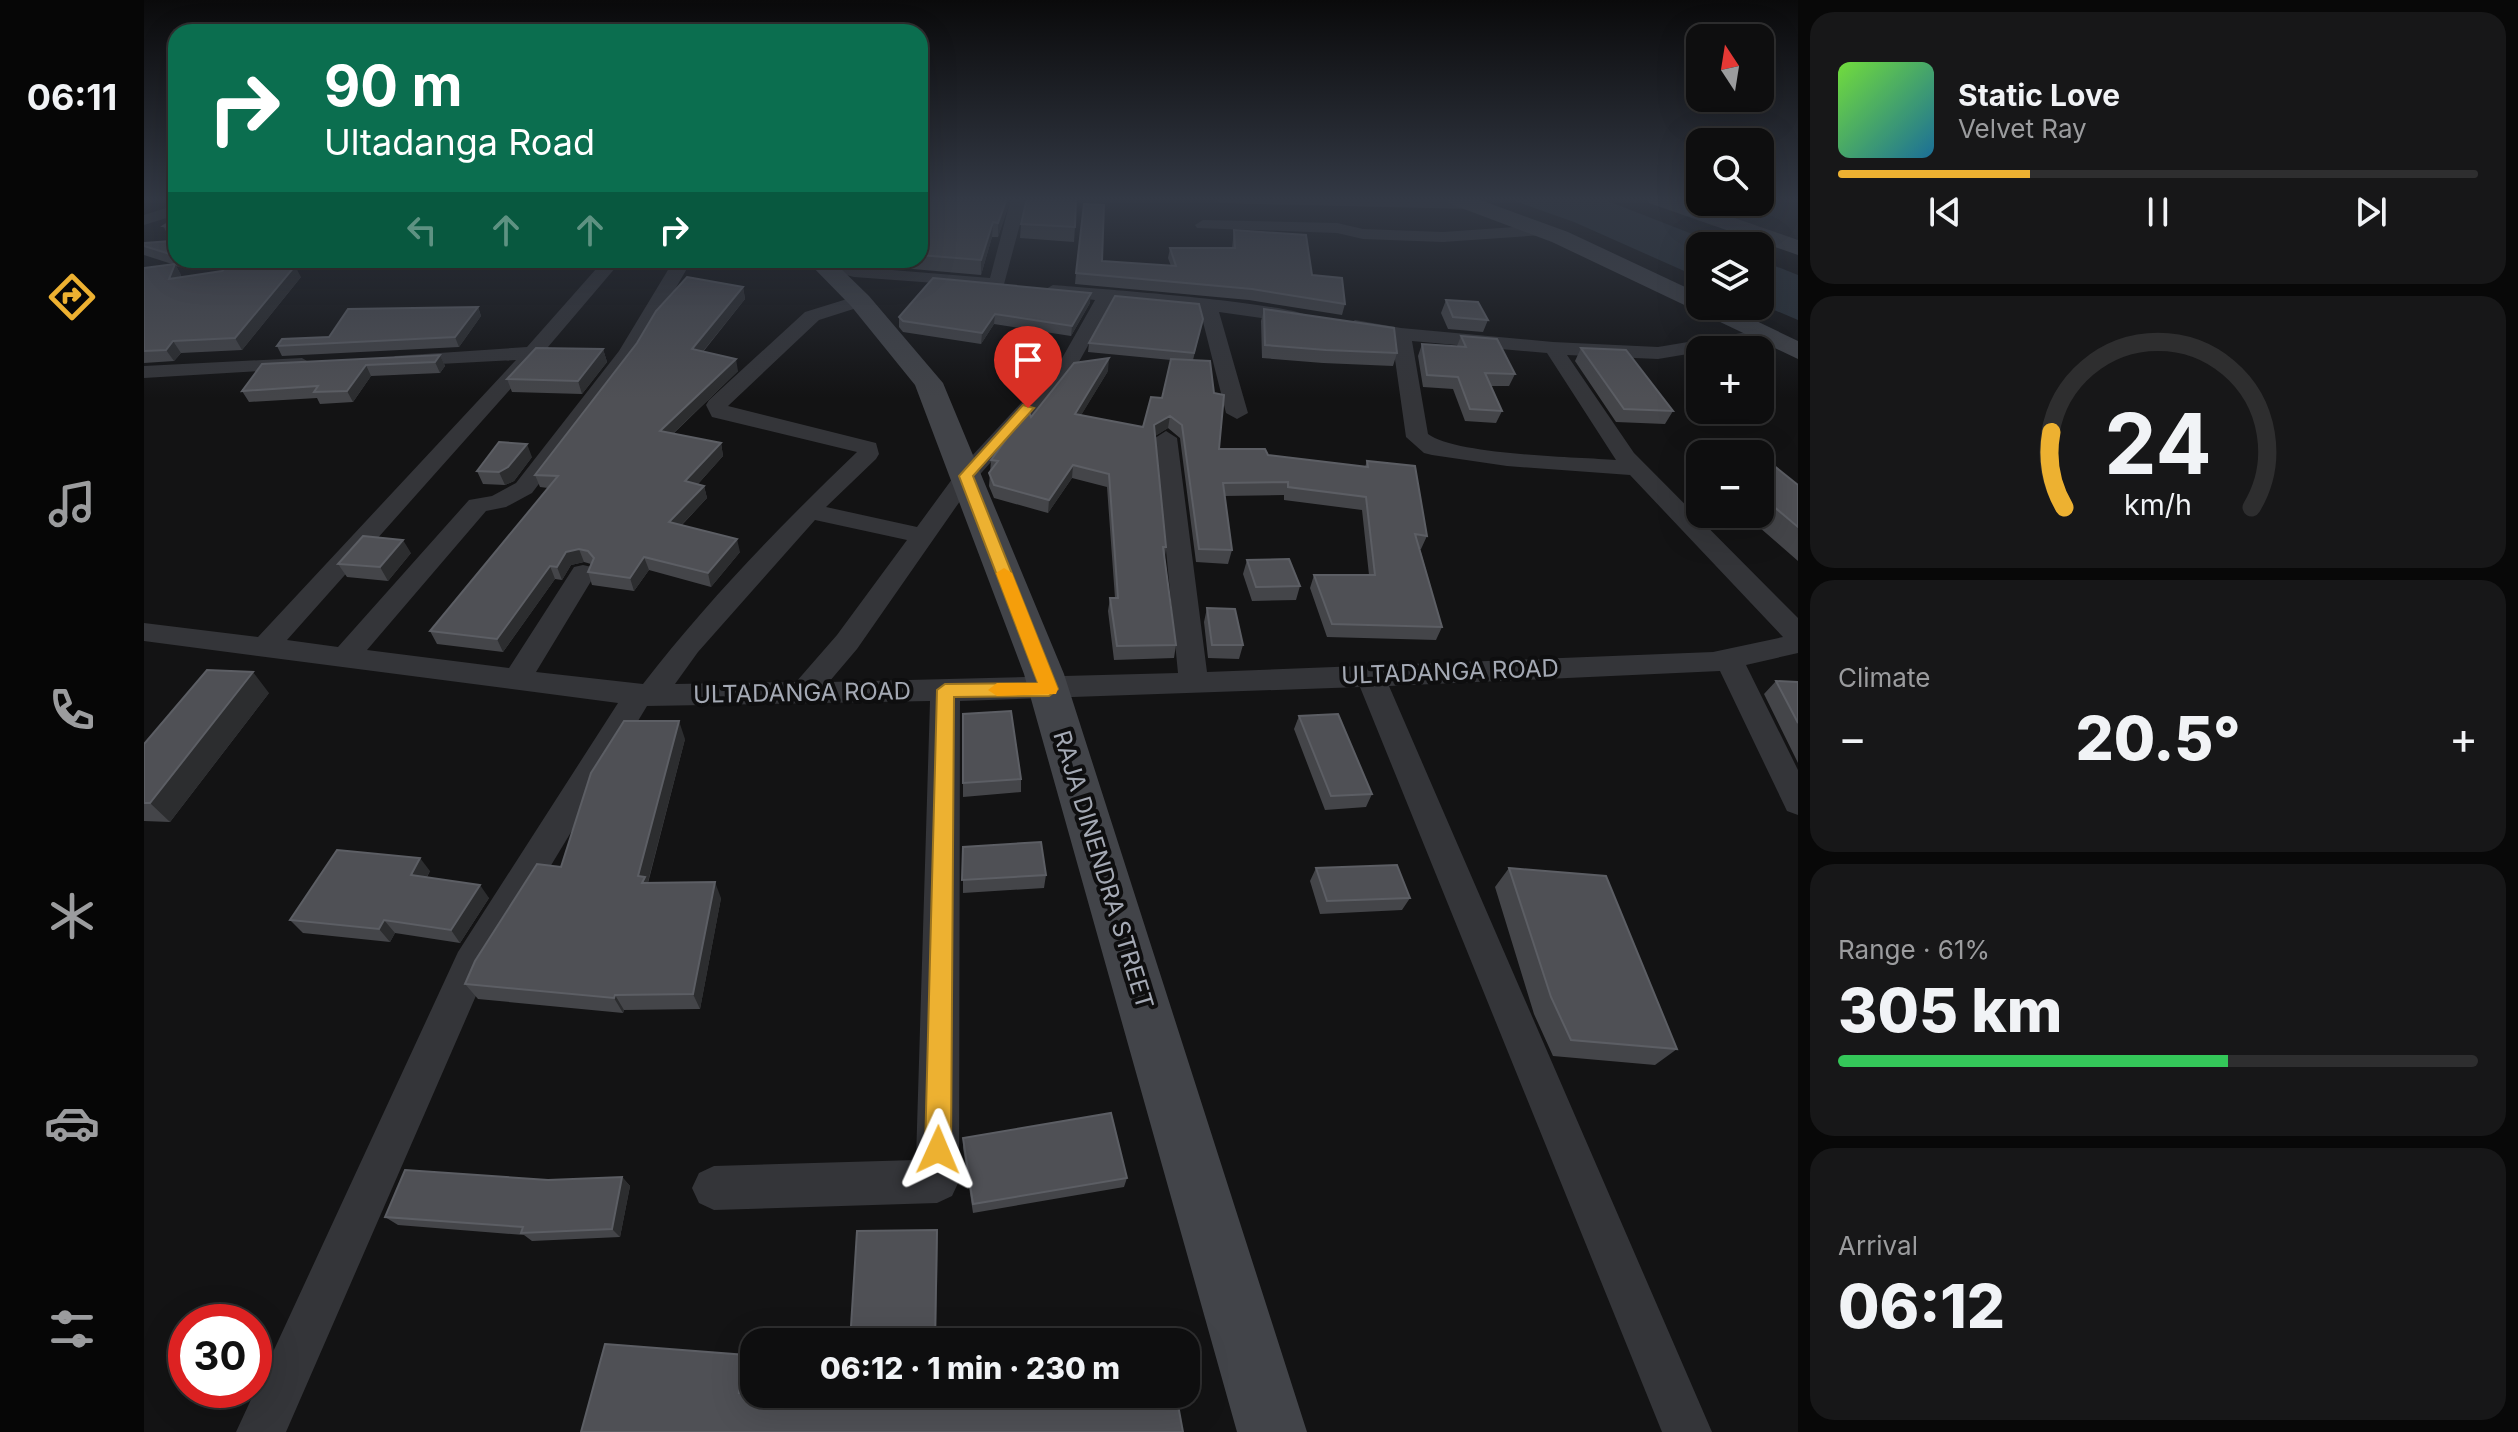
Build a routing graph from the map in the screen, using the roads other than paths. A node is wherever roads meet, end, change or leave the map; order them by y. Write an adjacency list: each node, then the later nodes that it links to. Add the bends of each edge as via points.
1 (1014, 265): 7 (street)
2 (1616, 265): 9 (main road)
3 (606, 268): 17 (street)
4 (678, 268): 20 (street)
5 (826, 268): 10 (main road, RAJA DINENDRA STREET)
6 (840, 268): 7 (street)
7 (1012, 286): 8 (street)
8 (1107, 295): 11 (street); 27 (street, via 1069,363)
9 (1686, 298)
10 (860, 301): 27 (main road, RAJA DINENDRA STREET, via 929,383); 28 (street, via 812,316 717,405 720,412 868,448 868,454)
11 (1208, 305): 13 (street); 24 (street)
12 (1734, 320): 14 (main road)
13 (1401, 334): 15 (street); 26 (street, via 1421,443 1507,459)
14 (1766, 335): 15 (street, via 1658,353); 16 (main road)
15 (1553, 348): 26 (street)
16 (1798, 351)
17 (534, 352): 18 (street); 21 (street); 34 (street)
18 (565, 352)
19 (597, 353): 20 (street)
20 (628, 353): 35 (street, via 524,488 498,502 478,505)
21 (377, 362)
22 (317, 363): 23 (street)
23 (144, 372)
24 (1237, 413)
25 (1166, 438): 39 (street)
26 (1637, 469): 32 (street)
27 (966, 476): 29 (street); 40 (main road, RAJA DINENDRA STREET)
28 (809, 511): 29 (street); 43 (street)
29 (923, 536): 42 (street)
30 (583, 573): 38 (street)
31 (144, 632): 34 (street, ULTADANGA ROAD)
32 (1798, 635)
33 (1798, 643): 36 (street, ULTADANGA ROAD)
34 (265, 647): 35 (street, ULTADANGA ROAD)
35 (345, 657): 38 (street, ULTADANGA ROAD)
36 (1728, 658): 37 (street, ULTADANGA ROAD); 44 (street)
37 (1370, 676): 39 (street, ULTADANGA ROAD); 48 (street)
38 (517, 679): 43 (street, ULTADANGA ROAD)
39 (1194, 683): 40 (street, ULTADANGA ROAD)
40 (1049, 689): 41 (street, ULTADANGA ROAD); 47 (main road, RAJA DINENDRA STREET)
41 (945, 690): 42 (street, ULTADANGA ROAD); 45 (street, via 937,1181)
42 (803, 693): 43 (street, ULTADANGA ROAD)
43 (645, 695): 46 (street, via 471,964)
44 (1798, 802)
45 (714, 1188)
46 (261, 1432)
47 (1272, 1432)
48 (1687, 1432)

